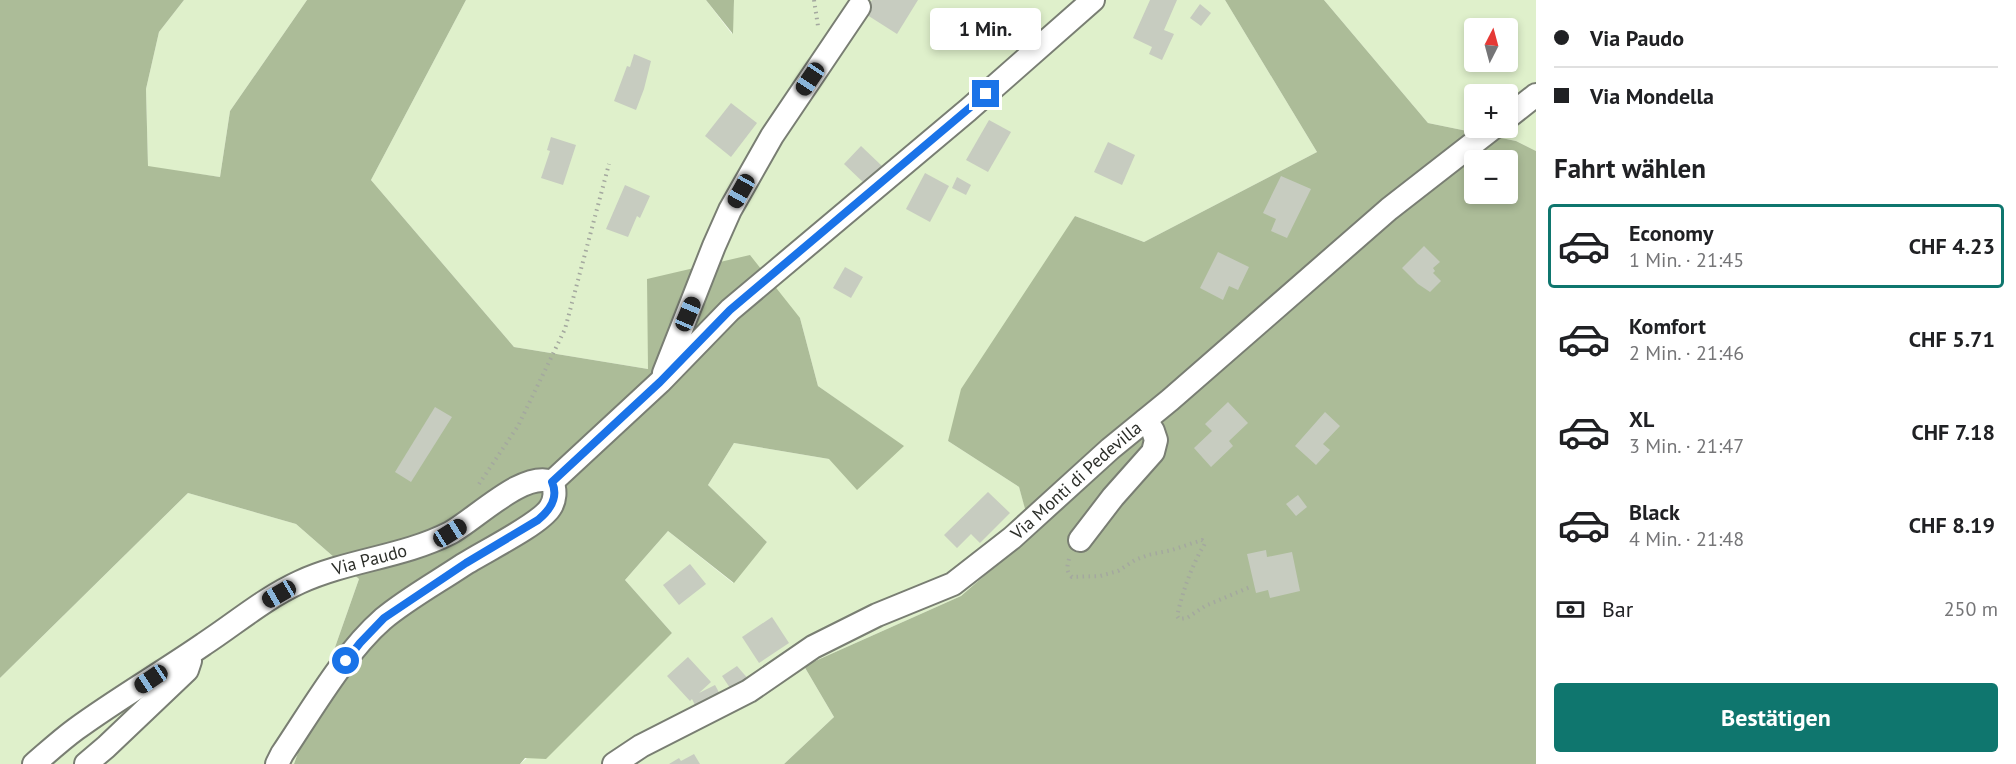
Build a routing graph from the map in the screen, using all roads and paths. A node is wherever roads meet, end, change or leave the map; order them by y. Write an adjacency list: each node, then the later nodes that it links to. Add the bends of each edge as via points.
1 (1093, 0): 7 (street, via 730,310)
2 (859, 7): 7 (street, via 772,136 730,210)
3 (1536, 95): 4 (street)
4 (1518, 109)
5 (1480, 138): 8 (street, Via Monti di Pedevilla, via 1389,209)
6 (609, 164): 10 (path, via 566,329 518,426)
7 (660, 382): 9 (street)
8 (1146, 420): 11 (street, via 1156,440 1153,452); 17 (street, Via Monti di Pedevilla, via 1012,538 953,584 876,615 813,647 749,691)
9 (552, 482): 13 (street, Via Paudo, via 536,479 521,485 450,533 298,583); 16 (street, via 552,507 538,520 466,563 372,630 346,661)
10 (475, 489)
11 (1080, 540): 12 (path, via 1067,566 1072,577 1101,576 1148,555 1202,540 1204,547 1184,586 1179,619)
12 (1250, 586)
13 (190, 654): 14 (street, Via Paudo, via 75,730); 15 (street, via 187,670)
14 (34, 764)
15 (86, 764)
16 (277, 764)
17 (614, 764)

